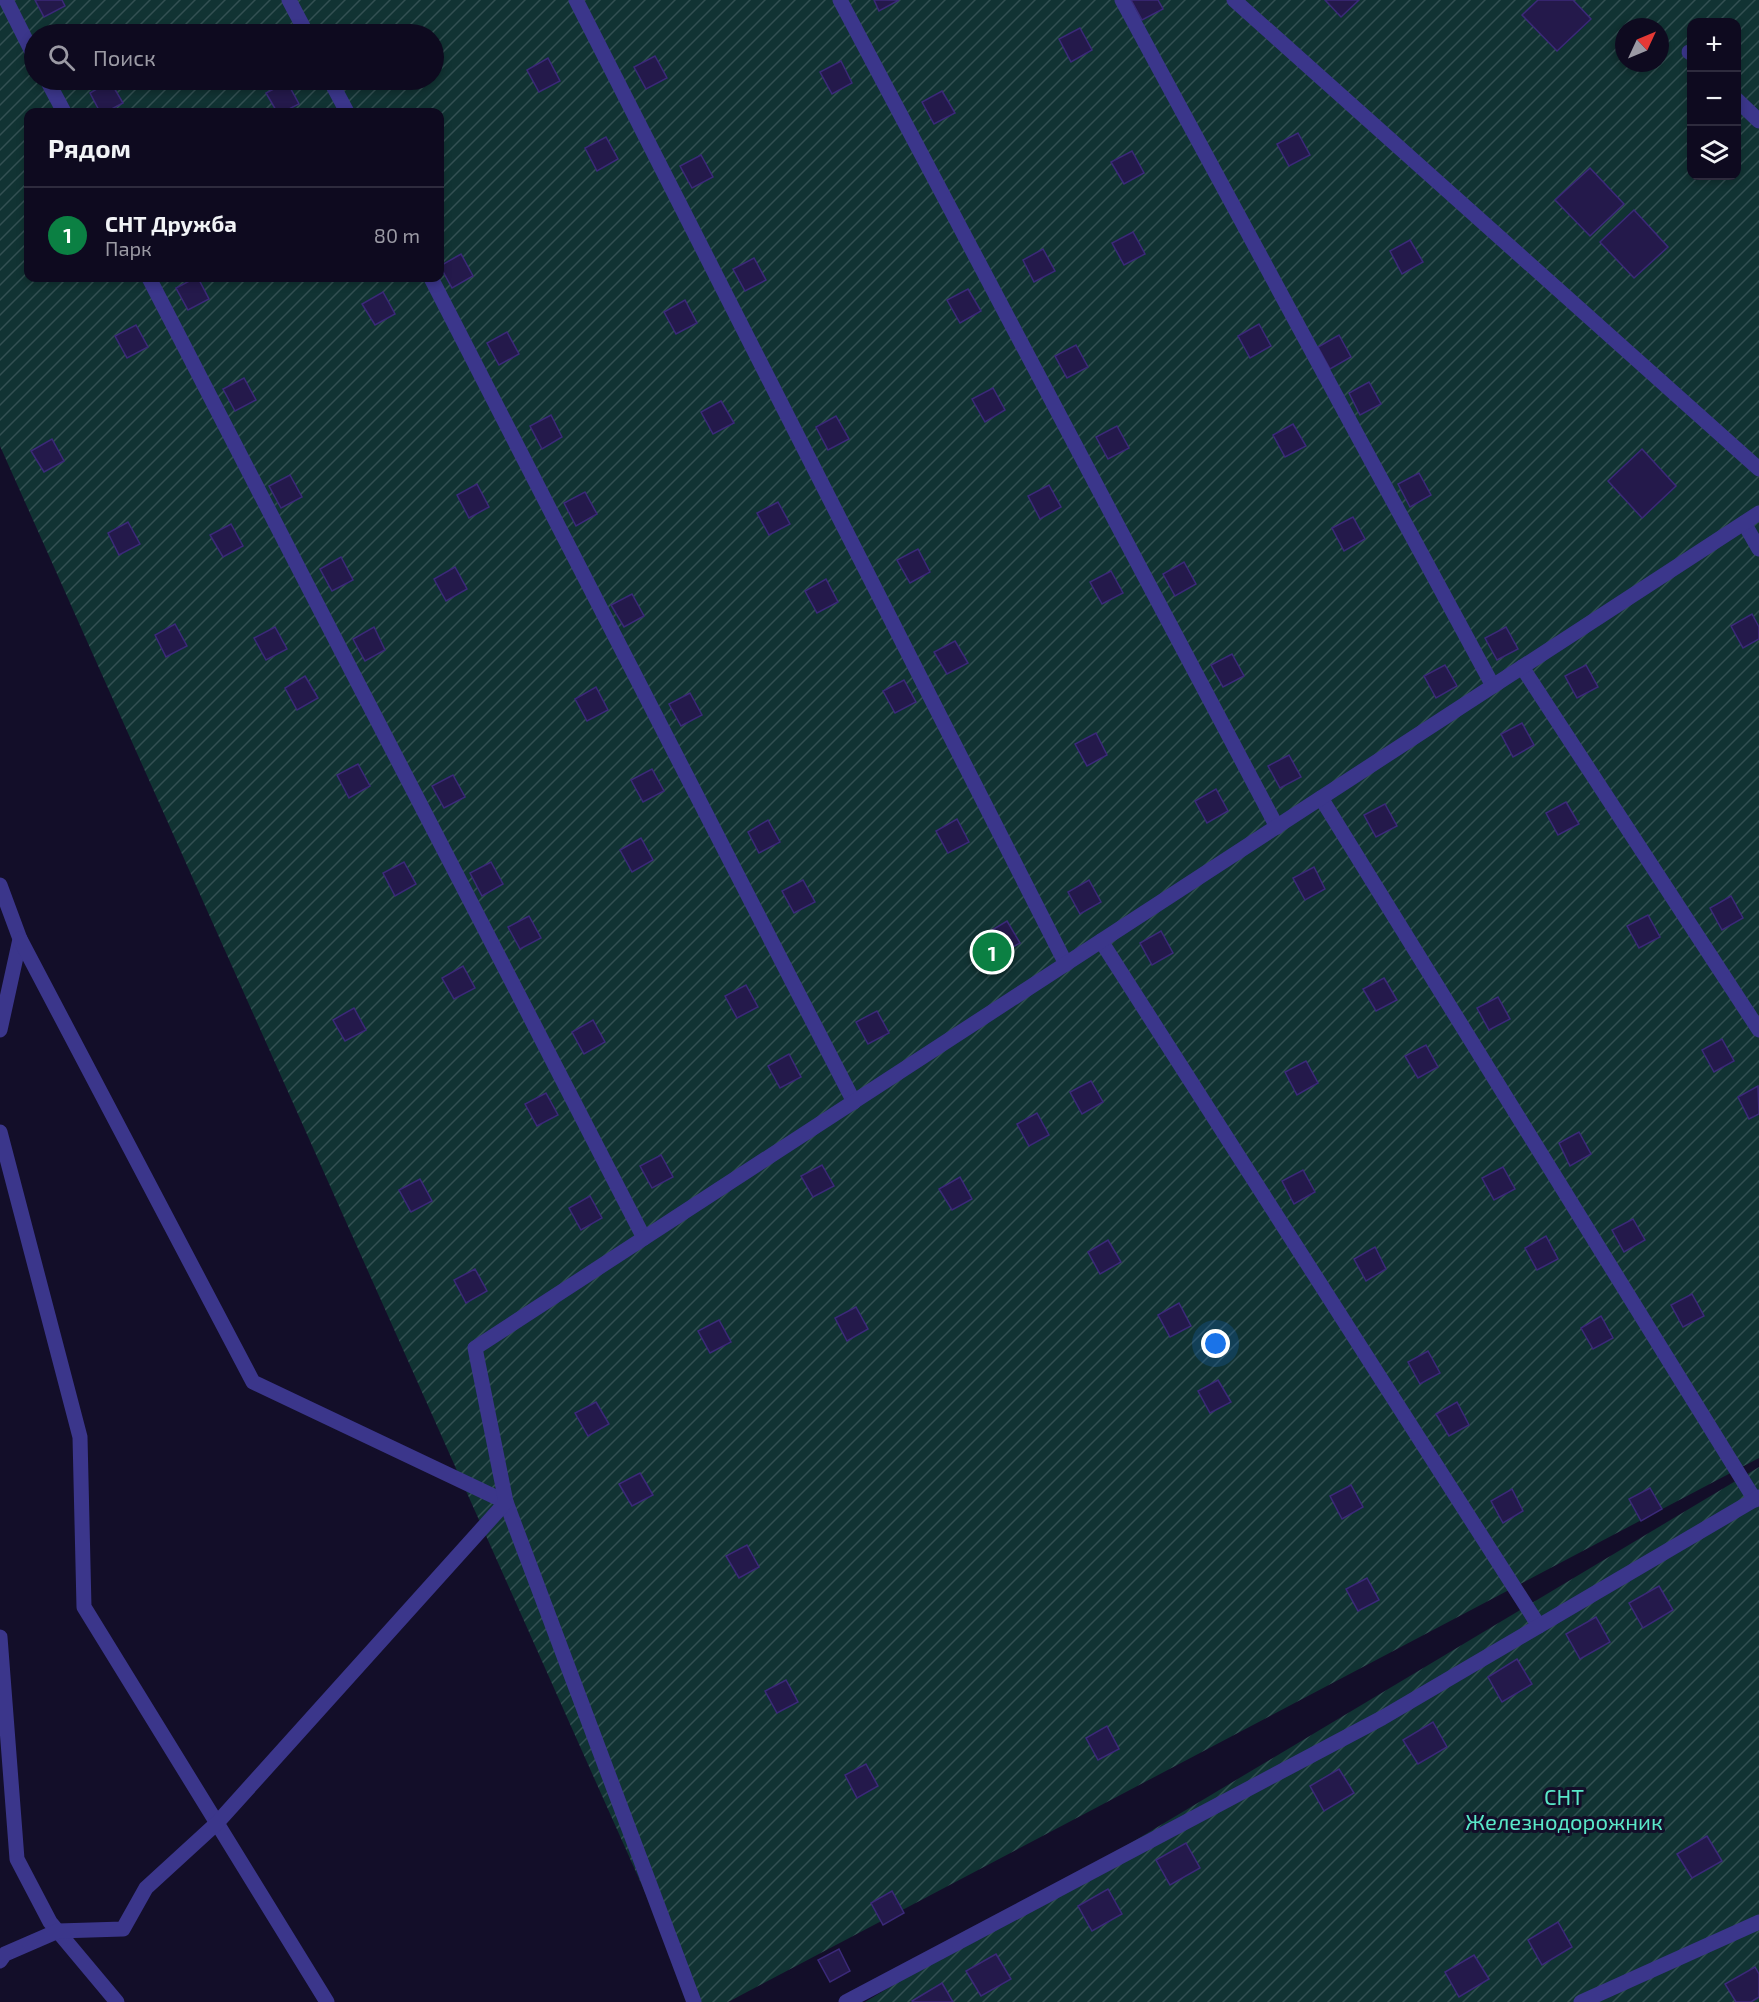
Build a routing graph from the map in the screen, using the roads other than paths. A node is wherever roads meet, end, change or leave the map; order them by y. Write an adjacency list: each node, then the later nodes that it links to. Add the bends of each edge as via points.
1 (6, 0): 8 (street)
2 (289, 0): 7 (street)
3 (576, 0): 28 (street)
4 (840, 0): 24 (street)
5 (1122, 0): 22 (street)
6 (1234, 0): 17 (street)
7 (302, 24)
8 (24, 36)
9 (52, 90): 12 (street)
10 (335, 90): 13 (street)
11 (1741, 103): 14 (street)
12 (62, 108)
13 (345, 108)
14 (1759, 122)
15 (151, 282): 33 (street)
16 (433, 282): 31 (street)
17 (1759, 469)
18 (1759, 513): 19 (street)
19 (1743, 523): 20 (street); 21 (street)
20 (1759, 549)
21 (1522, 667): 22 (street); 30 (street)
22 (1493, 686): 23 (street)
23 (1321, 798): 24 (street); 34 (street)
24 (1277, 827): 27 (street)
25 (0, 885): 26 (street)
26 (20, 939): 29 (street); 35 (street, via 253,1382)
27 (1101, 941): 28 (street); 36 (street)
28 (1066, 964): 31 (street)
29 (0, 1030)
30 (1759, 1030)
31 (854, 1102): 33 (street)
32 (0, 1132): 38 (street, via 80,1437 84,1607)
33 (644, 1238): 35 (street, via 475,1348)
34 (1757, 1498): 36 (street)
35 (506, 1502): 38 (street); 44 (street)
36 (1539, 1626): 45 (street, via 1382,1718)
37 (0, 1637): 40 (street, via 16,1859)
38 (217, 1823): 40 (street, via 146,1888 123,1929); 43 (street)
39 (1759, 1922): 46 (street)
40 (58, 1931): 41 (street, via 5,1954); 42 (street)
41 (0, 1961)
42 (117, 2002)
43 (327, 2002)
44 (694, 2002)
45 (846, 2002)
46 (1581, 2002)

